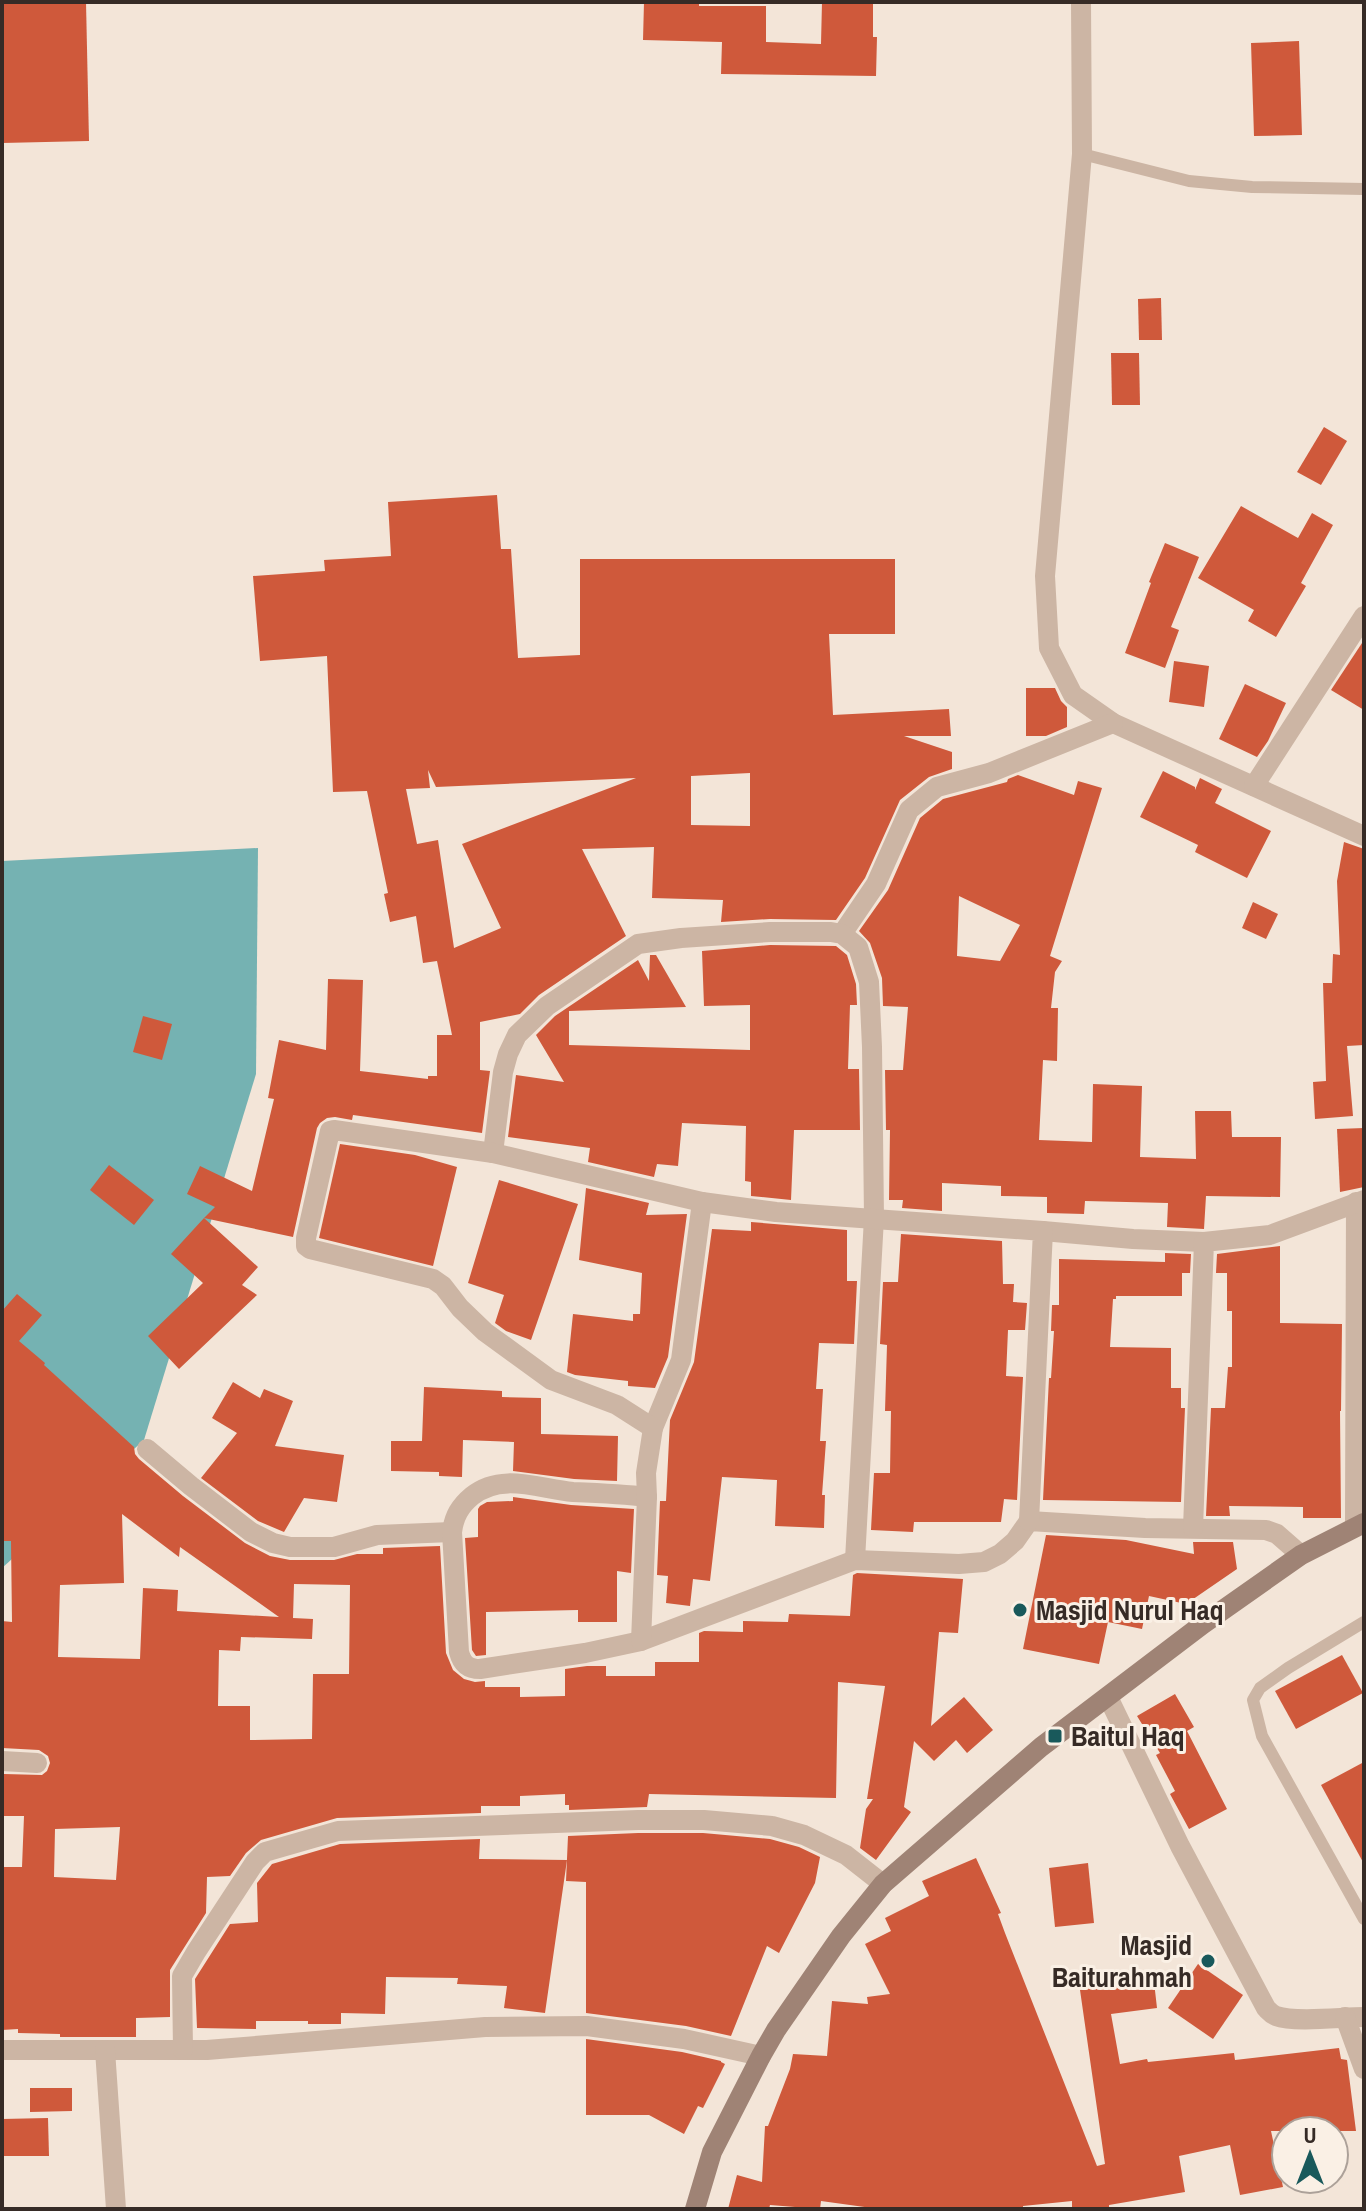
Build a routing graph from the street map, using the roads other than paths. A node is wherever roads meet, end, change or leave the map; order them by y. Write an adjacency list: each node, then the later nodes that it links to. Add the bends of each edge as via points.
1 (1081, 2): 2 (street)
2 (1082, 154): 3 (lane, via 1189,181); 5 (street, via 1045,576 1049,648 1073,695)
3 (1364, 189)
4 (1364, 616): 6 (street)
5 (1113, 723): 6 (street); 8 (street, via 989,773 937,787 909,810 876,884)
6 (1254, 786): 7 (street)
7 (1364, 836)
8 (842, 934): 9 (street, via 770,932 638,944 547,1006 517,1035 503,1072); 12 (street, via 858,947 869,982)
9 (493, 1153): 11 (street); 15 (street, via 330,1131 306,1246 433,1279 485,1332 551,1380 617,1405)
10 (1360, 1201): 14 (street, via 1270,1235); 19 (street)
11 (702, 1202): 12 (street); 15 (street, via 681,1360)
12 (874, 1218): 13 (street); 23 (street)
13 (1043, 1231): 14 (street); 18 (street)
14 (1204, 1242): 20 (street)
15 (653, 1428): 17 (street)
16 (147, 1449): 21 (street, via 251,1532 273,1543 334,1547 377,1535)
17 (647, 1497): 21 (street, via 495,1484 462,1504); 25 (street)
18 (1029, 1521): 20 (street); 23 (street, via 1015,1541 984,1562)
19 (1360, 1524): 22 (main road)
20 (1193, 1528): 22 (street, via 1266,1530)
21 (452, 1532): 25 (street, via 459,1652 472,1669)
22 (1301, 1555): 26 (main road)
23 (855, 1560): 25 (street)
24 (1364, 1622): 30 (lane, via 1288,1668 1260,1688 1253,1700 1262,1736)
25 (641, 1641)
26 (1108, 1697): 29 (main road, via 1041,1747); 31 (street, via 1266,2008 1278,2017)
27 (2, 1761): 28 (street)
28 (37, 1763)
29 (883, 1884): 34 (street, via 846,1855 772,1826 638,1820 338,1831 265,1852 255,1862 182,1976); 35 (main road, via 841,1936)
30 (1364, 1919)
31 (1354, 2017): 36 (street)
32 (2, 2050): 33 (street)
33 (105, 2050): 34 (street); 37 (street)
34 (183, 2050): 35 (street, via 485,2027 587,2026)
35 (761, 2056): 38 (main road, via 712,2152)
36 (1364, 2069)
37 (116, 2209)
38 (695, 2209)

